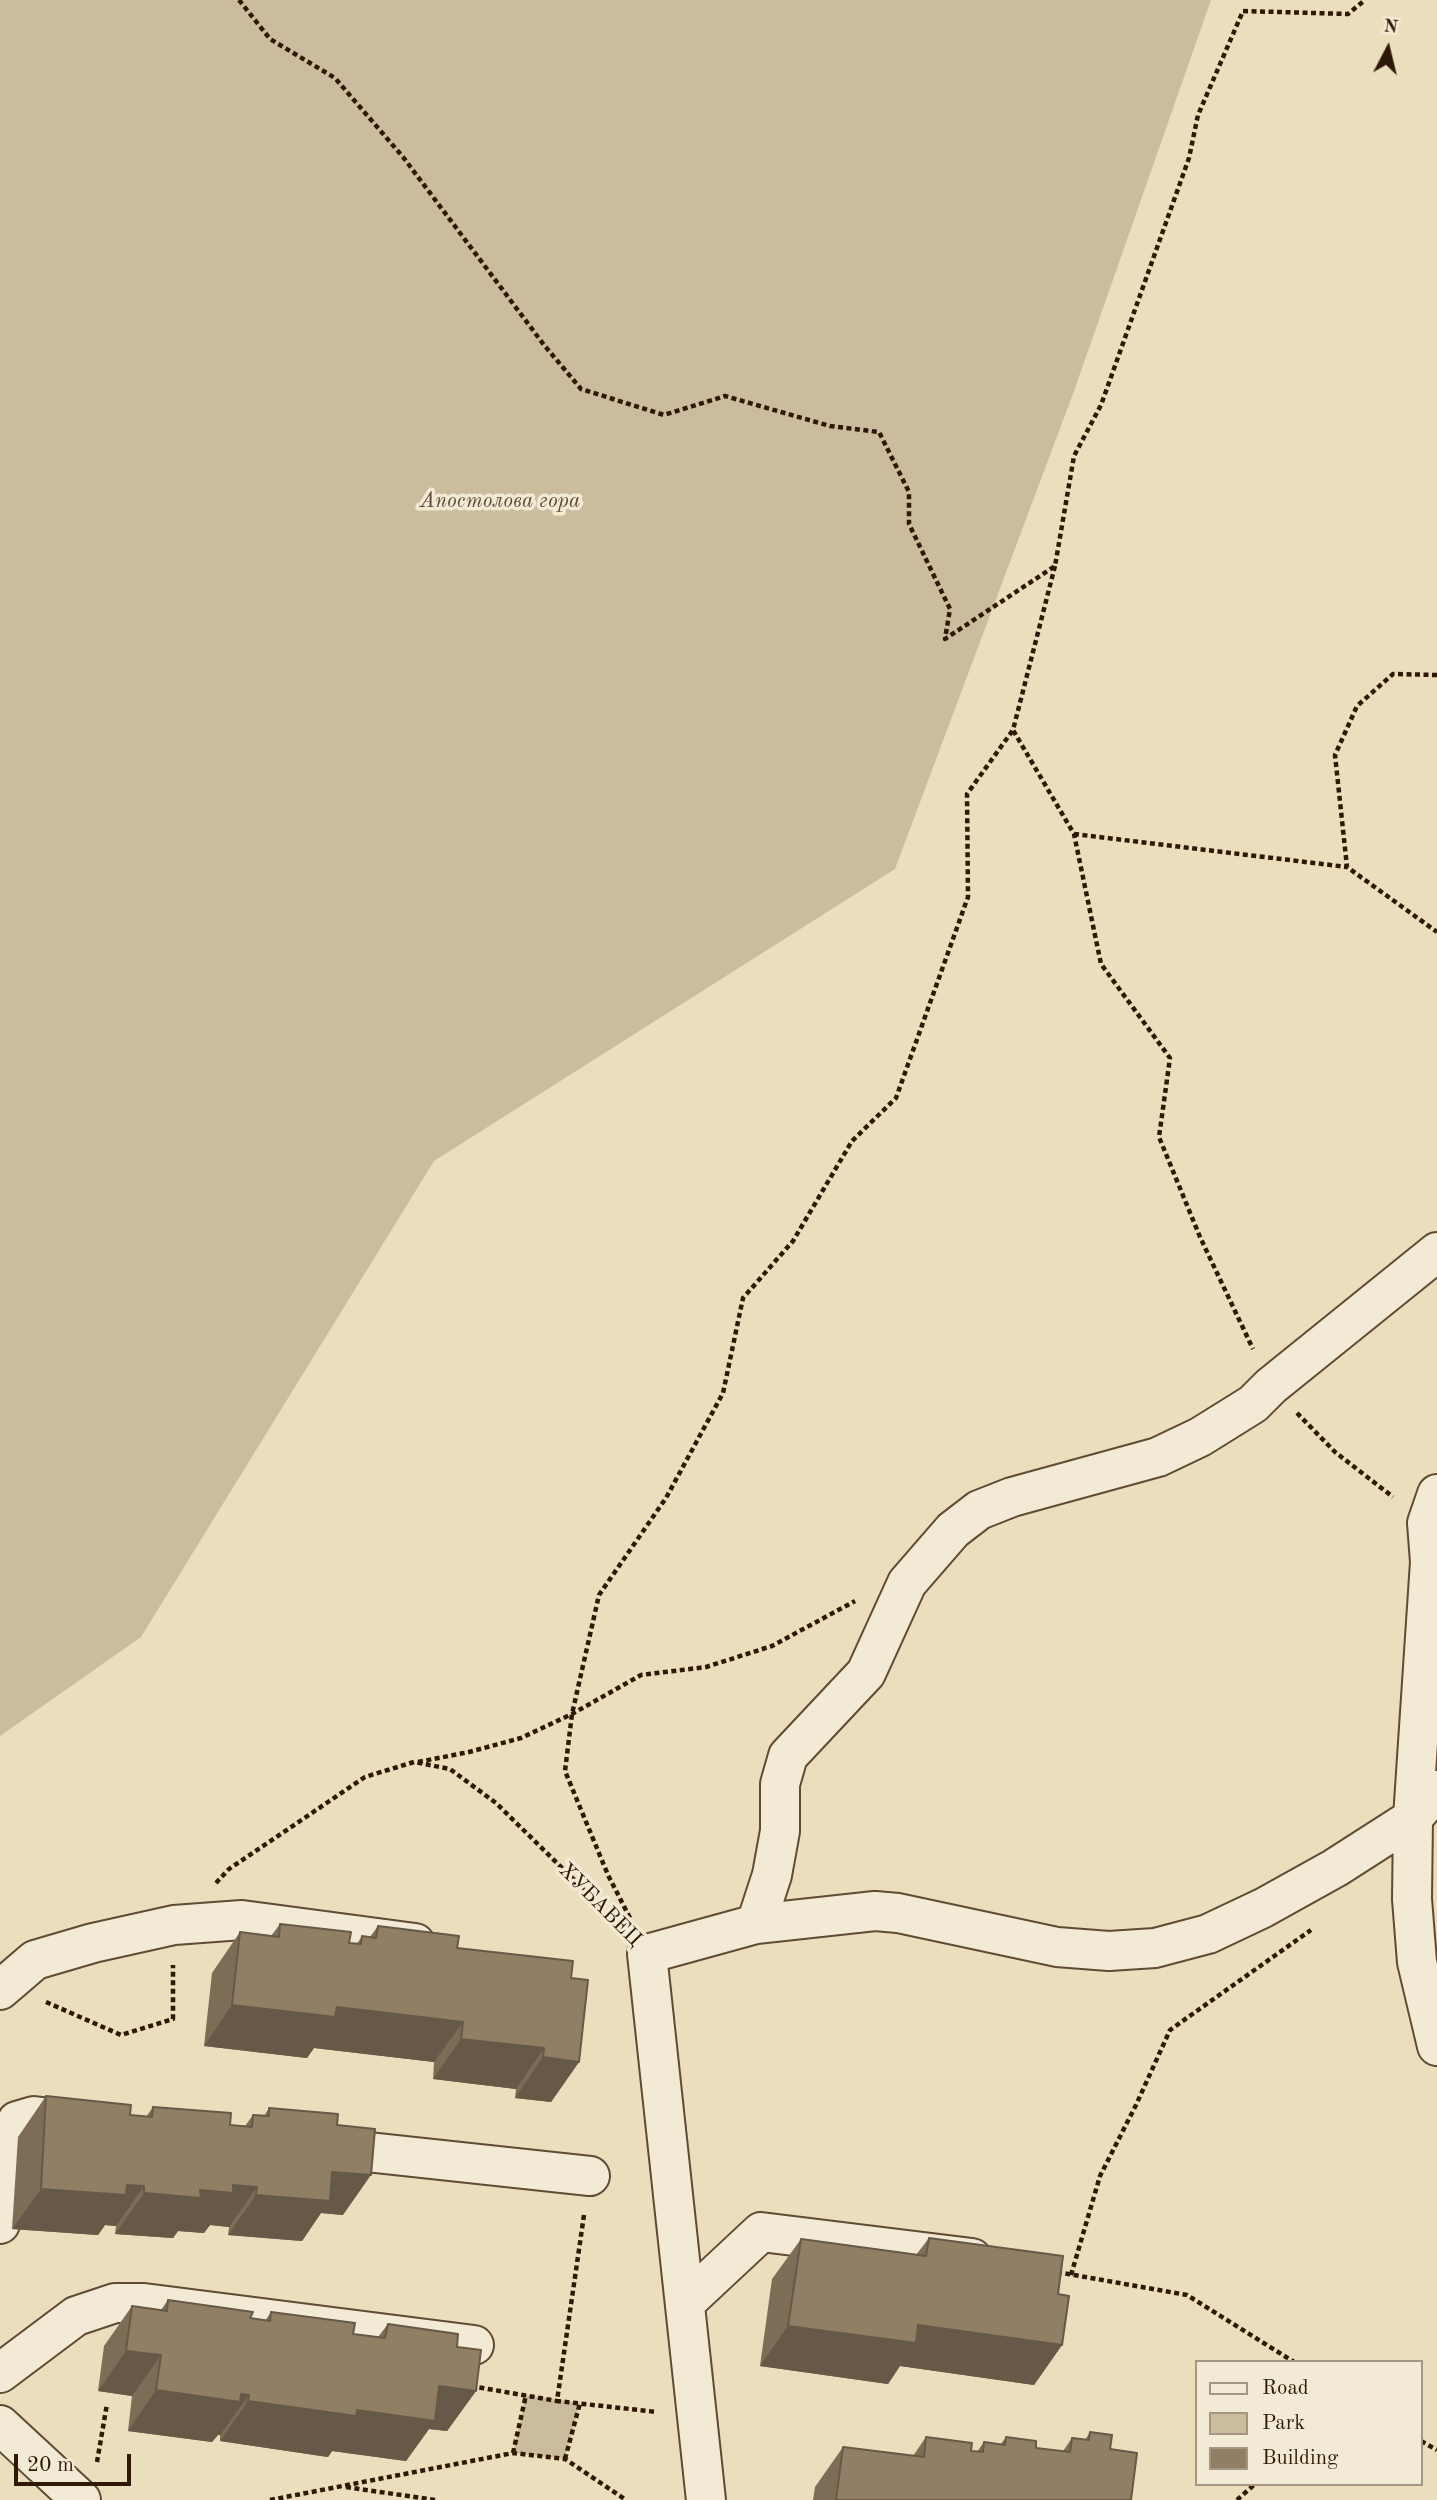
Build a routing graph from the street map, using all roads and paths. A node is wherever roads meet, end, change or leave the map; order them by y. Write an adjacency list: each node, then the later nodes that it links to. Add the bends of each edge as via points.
1 (239, 0): 3 (path, via 270,39 335,78 403,157 581,389 664,415 725,396 830,426 879,432 909,492 909,524 950,609 945,639)
2 (1365, 0): 3 (path, via 1348,14 1244,11 1198,115 1189,158 1101,405 1074,456)
3 (1055, 566): 5 (path)
4 (1437, 675): 7 (path, via 1393,674 1357,706 1335,755)
5 (1013, 730): 6 (path); 13 (path, via 967,794 968,897 896,1098 852,1140 793,1241 743,1298 723,1393 666,1498 599,1595)
6 (1074, 834): 7 (path); 10 (path, via 1101,964 1170,1058 1159,1137 1200,1237)
7 (1347, 867): 8 (path)
8 (1437, 932)
9 (1437, 1252): 10 (street)
10 (1271, 1385): 11 (path, via 1335,1452); 12 (street, via 1253,1404 1158,1457 979,1510 953,1530)
11 (1432, 1509): 15 (street)
12 (907, 1583): 13 (path, via 848,1604 772,1646 706,1667 641,1675); 16 (street, via 866,1673 788,1756 780,1784 780,1831 772,1875)
13 (572, 1714): 14 (path, via 521,1738); 20 (path, via 565,1771)
14 (414, 1762): 17 (path, ХУБАВЕЦ, via 365,1777 306,1816 229,1870); 20 (path, ХУБАВЕЦ, via 450,1769 496,1803)
15 (1429, 1809): 16 (street, via 1263,1908 1208,1934 1155,1948 1057,1947 875,1911); 22 (street, via 1412,1899 1417,1962)
16 (756, 1924): 20 (street)
17 (174, 1925): 19 (street, via 242,1920); 21 (street, via 35,1960); 21 (path, via 173,2019 121,2035)
18 (1318, 1925): 28 (path, via 1170,2030 1100,2176)
19 (445, 1947)
20 (647, 1954): 29 (street, ХУБАВЕЦ)
21 (3, 1987)
22 (1437, 2046)
23 (118, 2125): 26 (street, via 34,2116 17,2121 7,2143)
24 (284, 2143): 25 (street)
25 (590, 2176): 34 (path)
26 (0, 2224)
27 (1001, 2262): 28 (path); 29 (street, via 761,2232)
28 (1071, 2274): 31 (path, via 1187,2295)
29 (685, 2303): 37 (street, ХУБАВЕЦ)
30 (474, 2345): 32 (street, via 115,2303 76,2316); 33 (path, via 468,2386)
31 (1291, 2360)
32 (0, 2373)
33 (526, 2395): 34 (path); 39 (path)
34 (557, 2401): 35 (path)
35 (580, 2403): 37 (path); 40 (path)
36 (107, 2404): 41 (path)
37 (697, 2416): 47 (street, ХУБАВЕЦ)
38 (0, 2425): 41 (street, via 39,2459)
39 (513, 2453): 40 (path); 42 (path)
40 (565, 2459): 46 (path)
41 (88, 2486)
42 (342, 2486): 44 (path); 45 (path)
43 (1253, 2486): 48 (path)
44 (270, 2500)
45 (435, 2500)
46 (626, 2500)
47 (706, 2500)
48 (1237, 2500)

